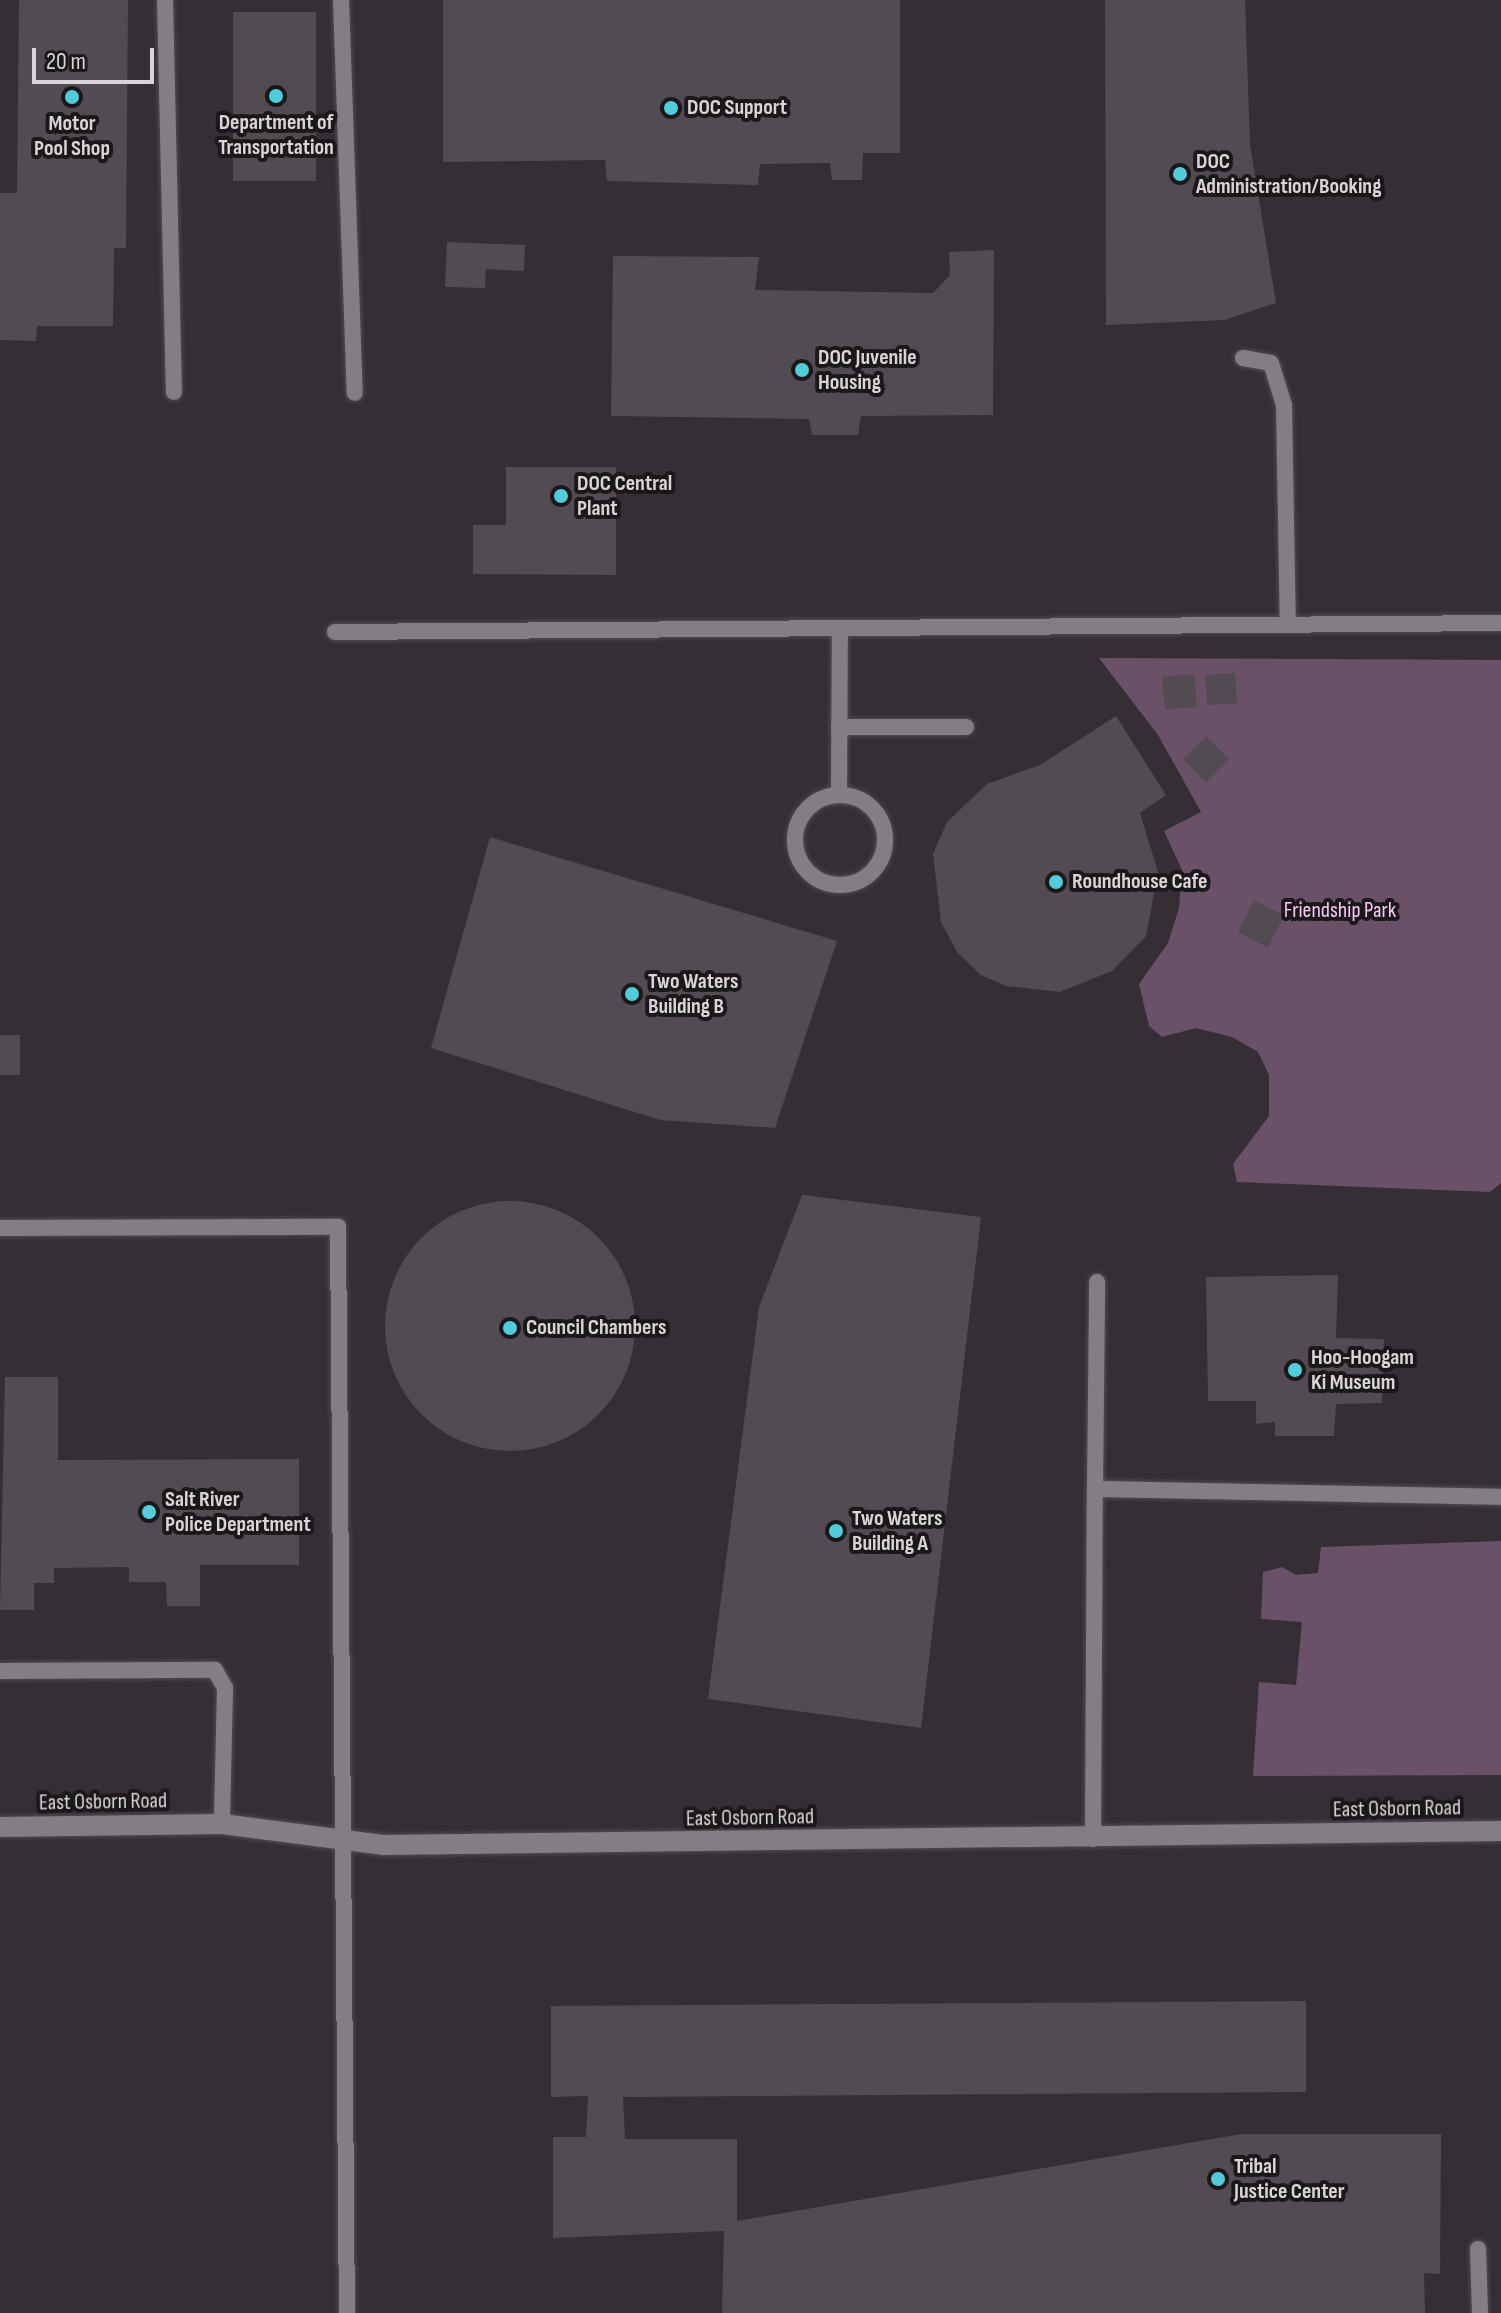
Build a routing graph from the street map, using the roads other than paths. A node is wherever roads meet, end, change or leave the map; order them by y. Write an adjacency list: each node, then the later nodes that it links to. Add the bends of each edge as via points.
1 (165, 0): 4 (lane)
2 (341, 0): 5 (lane)
3 (1243, 358): 7 (lane, via 1271,363 1284,405)
4 (174, 392)
5 (355, 393)
6 (1501, 623): 7 (lane)
7 (1288, 625): 8 (lane)
8 (840, 628): 9 (lane); 10 (lane)
9 (335, 632)
10 (839, 727): 11 (lane); 12 (lane)
11 (966, 727)
12 (839, 795): 12 (lane, via 802,815 794,843 816,879 844,886 881,861 885,830 868,804)
13 (0, 1228): 21 (lane, via 338,1227)
14 (1097, 1282): 15 (lane)
15 (1095, 1489): 16 (lane); 22 (lane)
16 (1501, 1497)
17 (0, 1671): 18 (lane, via 215,1670 225,1688)
18 (222, 1824): 19 (street, East Osborn Road); 21 (street, East Osborn Road)
19 (0, 1827)
20 (1501, 1831): 22 (street, East Osborn Road)
21 (343, 1839): 22 (street, East Osborn Road, via 383,1845); 24 (lane)
22 (1093, 1839)
23 (1478, 2249): 25 (lane)
24 (347, 2313)
25 (1480, 2313)

